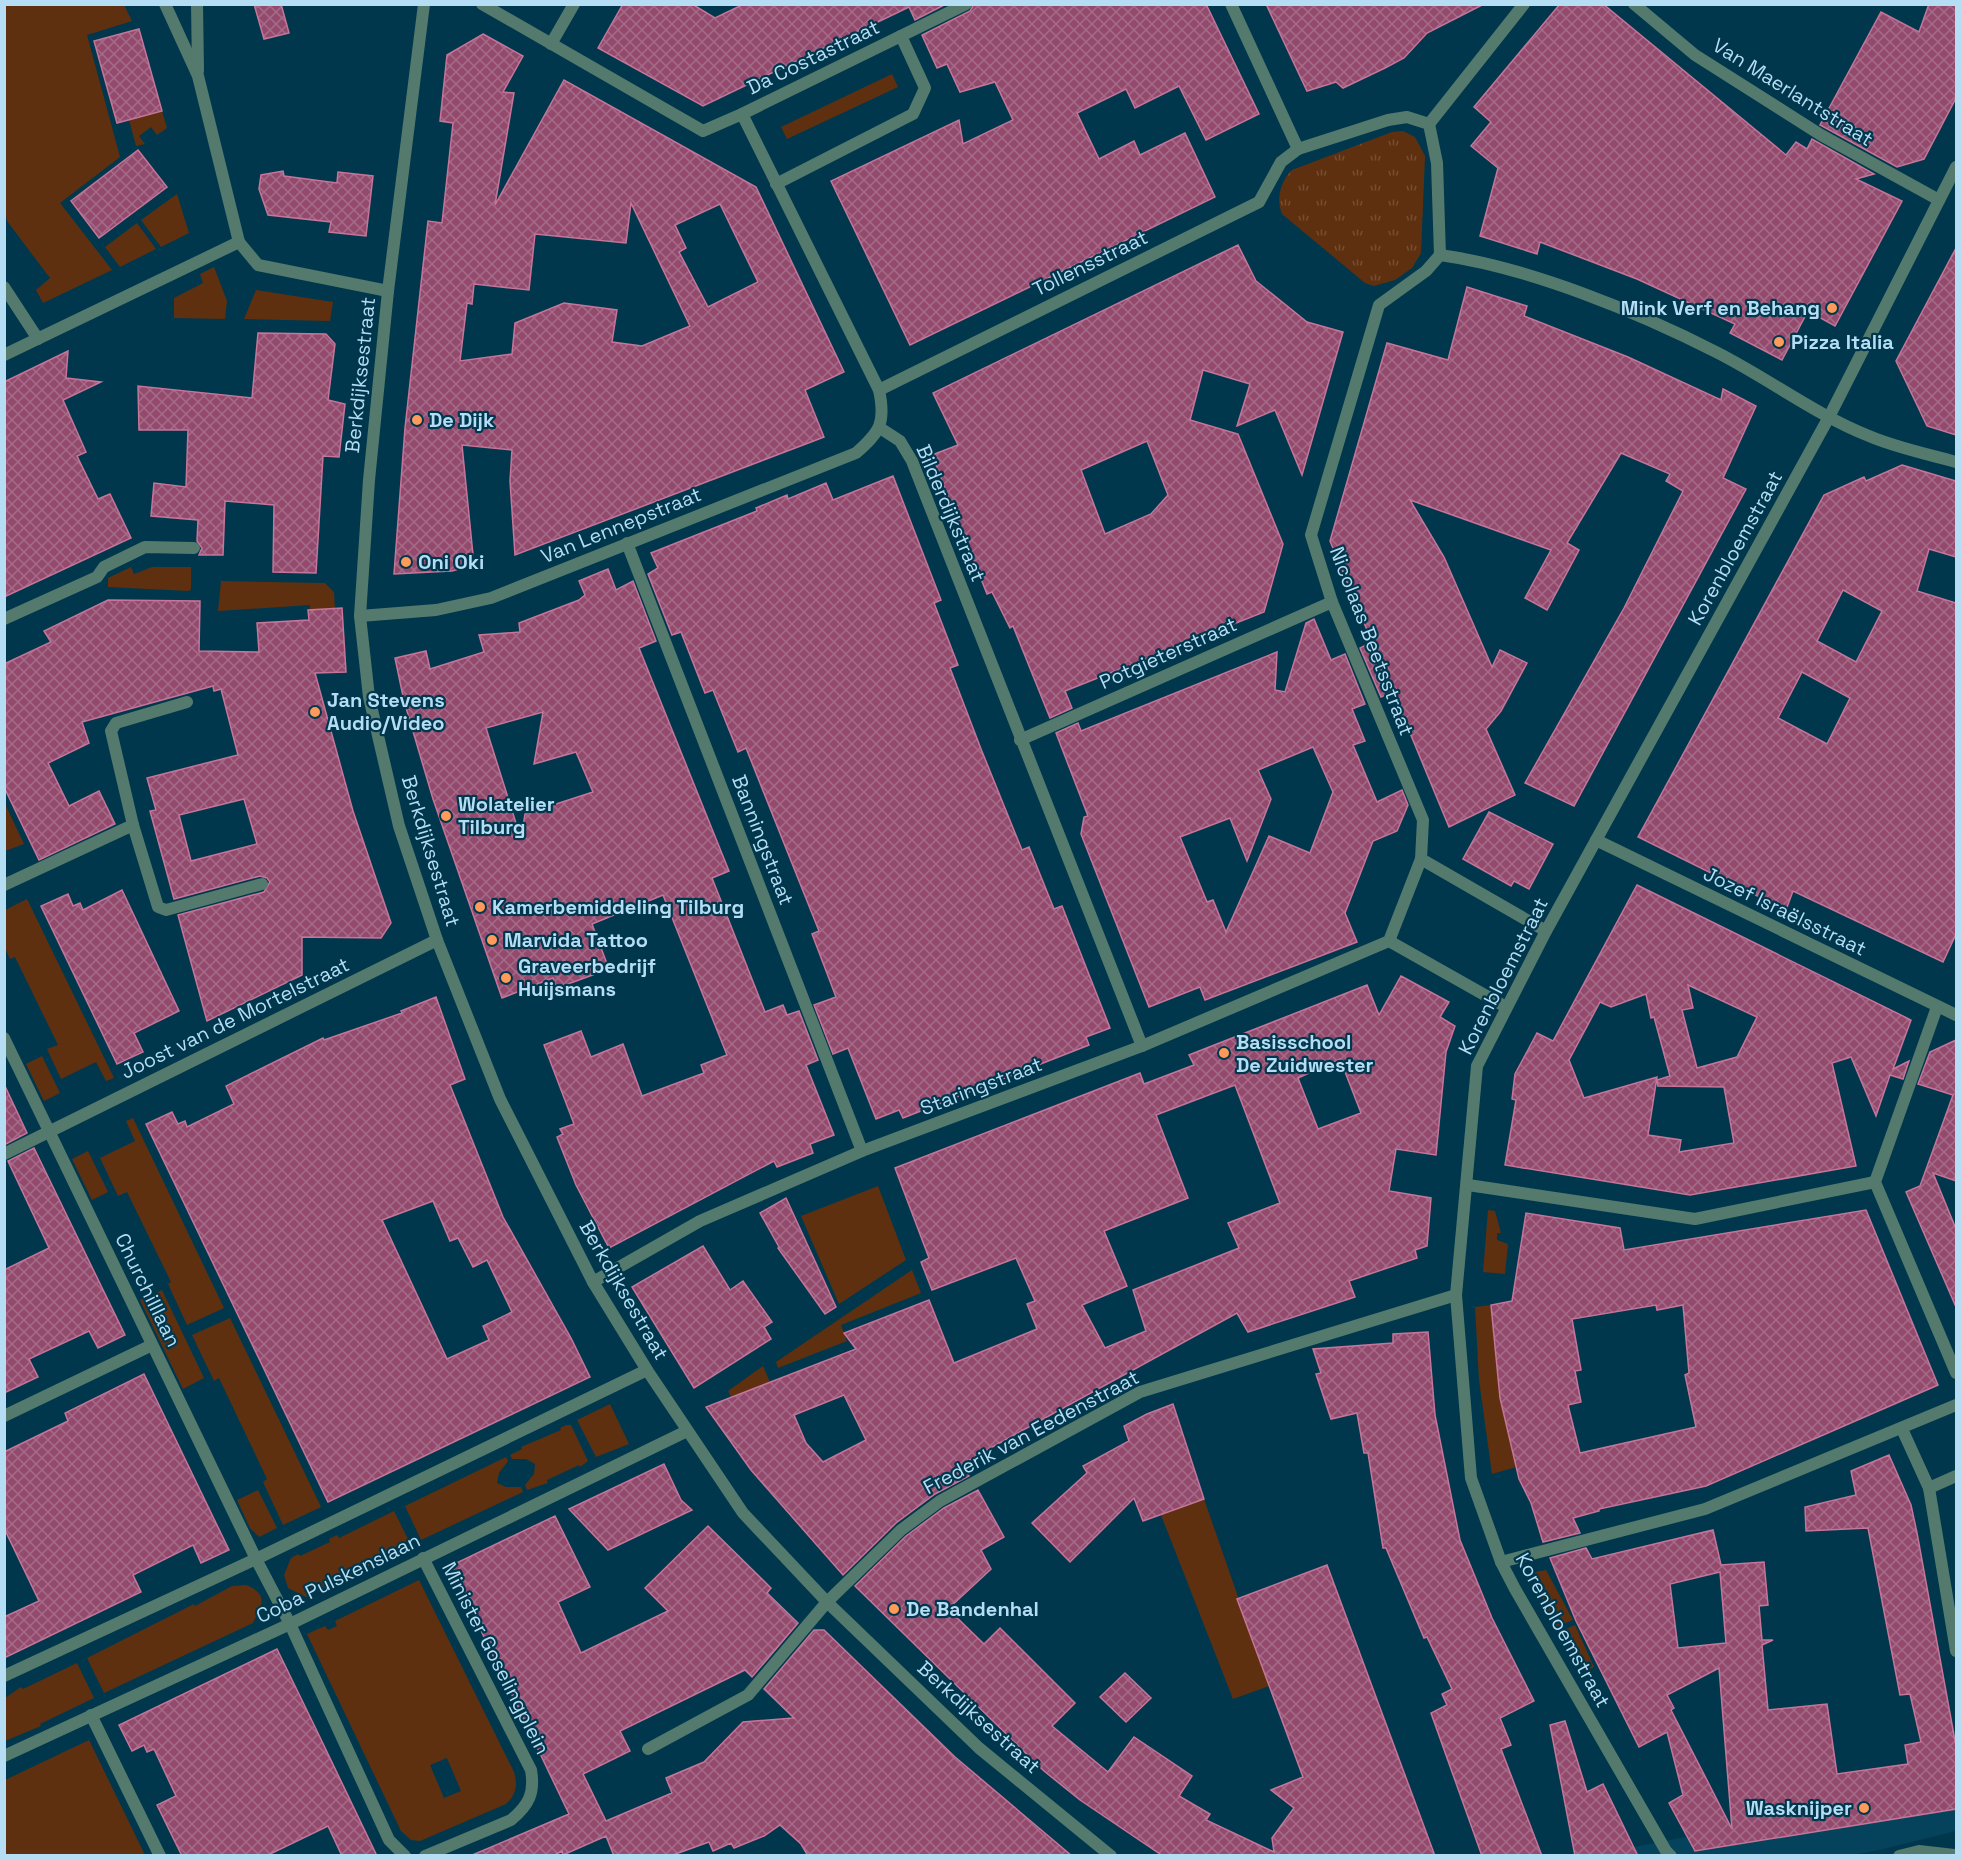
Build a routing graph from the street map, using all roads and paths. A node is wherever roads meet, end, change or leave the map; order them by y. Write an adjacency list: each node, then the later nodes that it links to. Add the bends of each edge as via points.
1 (165, 4): 12 (street)
2 (197, 4): 12 (street)
3 (424, 4): 22 (street, Berkdijksestraat)
4 (482, 4): 11 (street)
5 (574, 4): 11 (street)
6 (966, 4): 10 (street, Da Costastraat)
7 (1231, 4): 15 (street)
8 (1524, 4): 14 (street)
9 (1634, 4): 18 (street, Van Maerlantstraat, via 1715,68 1821,135)
10 (901, 36): 13 (street, Da Costastraat); 17 (street, Da Costastraat, via 925,88 914,114)
11 (551, 44): 13 (street, via 703,131)
12 (198, 76): 19 (street)
13 (742, 114): 17 (street)
14 (1429, 124): 15 (street, via 1407,117 1388,120); 20 (street, via 1436,155)
15 (1298, 149): 25 (street, Tollensstraat, via 1281,162 1259,202)
16 (1956, 167): 18 (street, Korenbloemstraat)
17 (776, 184): 25 (street)
18 (1939, 200): 26 (street, Korenbloemstraat)
19 (239, 242): 22 (street, via 258,266); 23 (street)
20 (1440, 255): 26 (street, via 1481,260 1608,303 1718,352); 31 (street, Nicolaas Beetsstraat, via 1426,271 1379,305 1311,535)
21 (4, 287): 23 (street)
22 (388, 291): 32 (street, Berkdijksestraat)
23 (38, 339): 24 (street)
24 (4, 355)
25 (879, 390): 27 (street, via 883,409)
26 (1829, 417): 28 (street, via 1870,437); 37 (street, Korenbloemstraat)
27 (880, 428): 29 (street, Van Lennepstraat, via 856,453); 35 (street, Bilderdijkstraat, via 900,441 912,461)
28 (1956, 462)
29 (627, 543): 32 (street, Van Lennepstraat, via 491,598 436,610); 50 (street, Banningstraat)
30 (194, 548): 33 (street, via 145,547 104,567 97,577)
31 (1332, 602): 35 (street, Potgieterstraat); 38 (street, Nicolaas Beetsstraat, via 1423,820)
32 (360, 616): 42 (street, Berkdijksestraat, via 369,697 399,826)
33 (4, 619)
34 (187, 702): 36 (street, via 116,723 111,731)
35 (1020, 740): 48 (street, Bilderdijkstraat)
36 (133, 825): 39 (street, via 158,907 166,910); 40 (street)
37 (1596, 840): 41 (street, Korenbloemstraat); 45 (street, Jozef Israëlsstraat)
38 (1422, 859): 41 (street); 43 (street)
39 (262, 884)
40 (4, 885)
41 (1546, 932): 44 (street, Korenbloemstraat)
42 (437, 940): 49 (street, Joost van de Mortelstraat); 54 (street, Berkdijksestraat, via 500,1099)
43 (1389, 940): 44 (street); 48 (street, Staringstraat)
44 (1506, 1007): 53 (street, Korenbloemstraat, via 1477,1066)
45 (1937, 1007): 46 (street, Jozef Israëlsstraat); 52 (street)
46 (1956, 1014)
47 (4, 1038): 49 (street, Churchilllaan)
48 (1143, 1046): 50 (street, Staringstraat)
49 (50, 1133): 51 (street, Joost van de Mortelstraat); 56 (street, Churchilllaan)
50 (862, 1151): 54 (street, Staringstraat, via 700,1221)
51 (4, 1155)
52 (1875, 1182): 53 (street, via 1695,1219); 58 (street)
53 (1468, 1185): 55 (street, Korenbloemstraat)
54 (593, 1282): 57 (street, Berkdijksestraat)
55 (1456, 1295): 67 (street, Korenbloemstraat, via 1471,1478); 68 (street, Frederik van Eedenstraat, via 1140,1392 940,1501 901,1530)
56 (152, 1345): 60 (street); 66 (street, Churchilllaan)
57 (647, 1370): 62 (street, Berkdijksestraat); 66 (street)
58 (1956, 1373)
59 (1956, 1405): 61 (street)
60 (4, 1416)
61 (1902, 1429): 64 (street); 67 (street, via 1706,1509)
62 (687, 1431): 65 (street, Coba Pulskenslaan); 68 (street, Berkdijksestraat, via 743,1513)
63 (1956, 1476): 64 (street)
64 (1929, 1488): 70 (street)
65 (423, 1558): 69 (street, Coba Pulskenslaan); 79 (street, Minister Goselingplein, via 531,1770 533,1784 531,1797 512,1820)
66 (255, 1559): 69 (street, Churchilllaan); 71 (street)
67 (1501, 1562): 75 (street, Korenbloemstraat)
68 (827, 1602): 73 (street, via 748,1695); 80 (street, Berkdijksestraat, via 979,1748)
69 (290, 1624): 72 (street, Coba Pulskenslaan); 78 (street, via 389,1840)
70 (1956, 1651)
71 (4, 1676)
72 (91, 1715): 74 (street, Coba Pulskenslaan); 77 (street)
73 (648, 1749)
74 (4, 1756)
75 (1668, 1854)
76 (1954, 1855): 81 (street, via 1919,1851)
77 (160, 1856)
78 (405, 1856)
79 (425, 1856)
80 (1111, 1856)
81 (1899, 1856)

